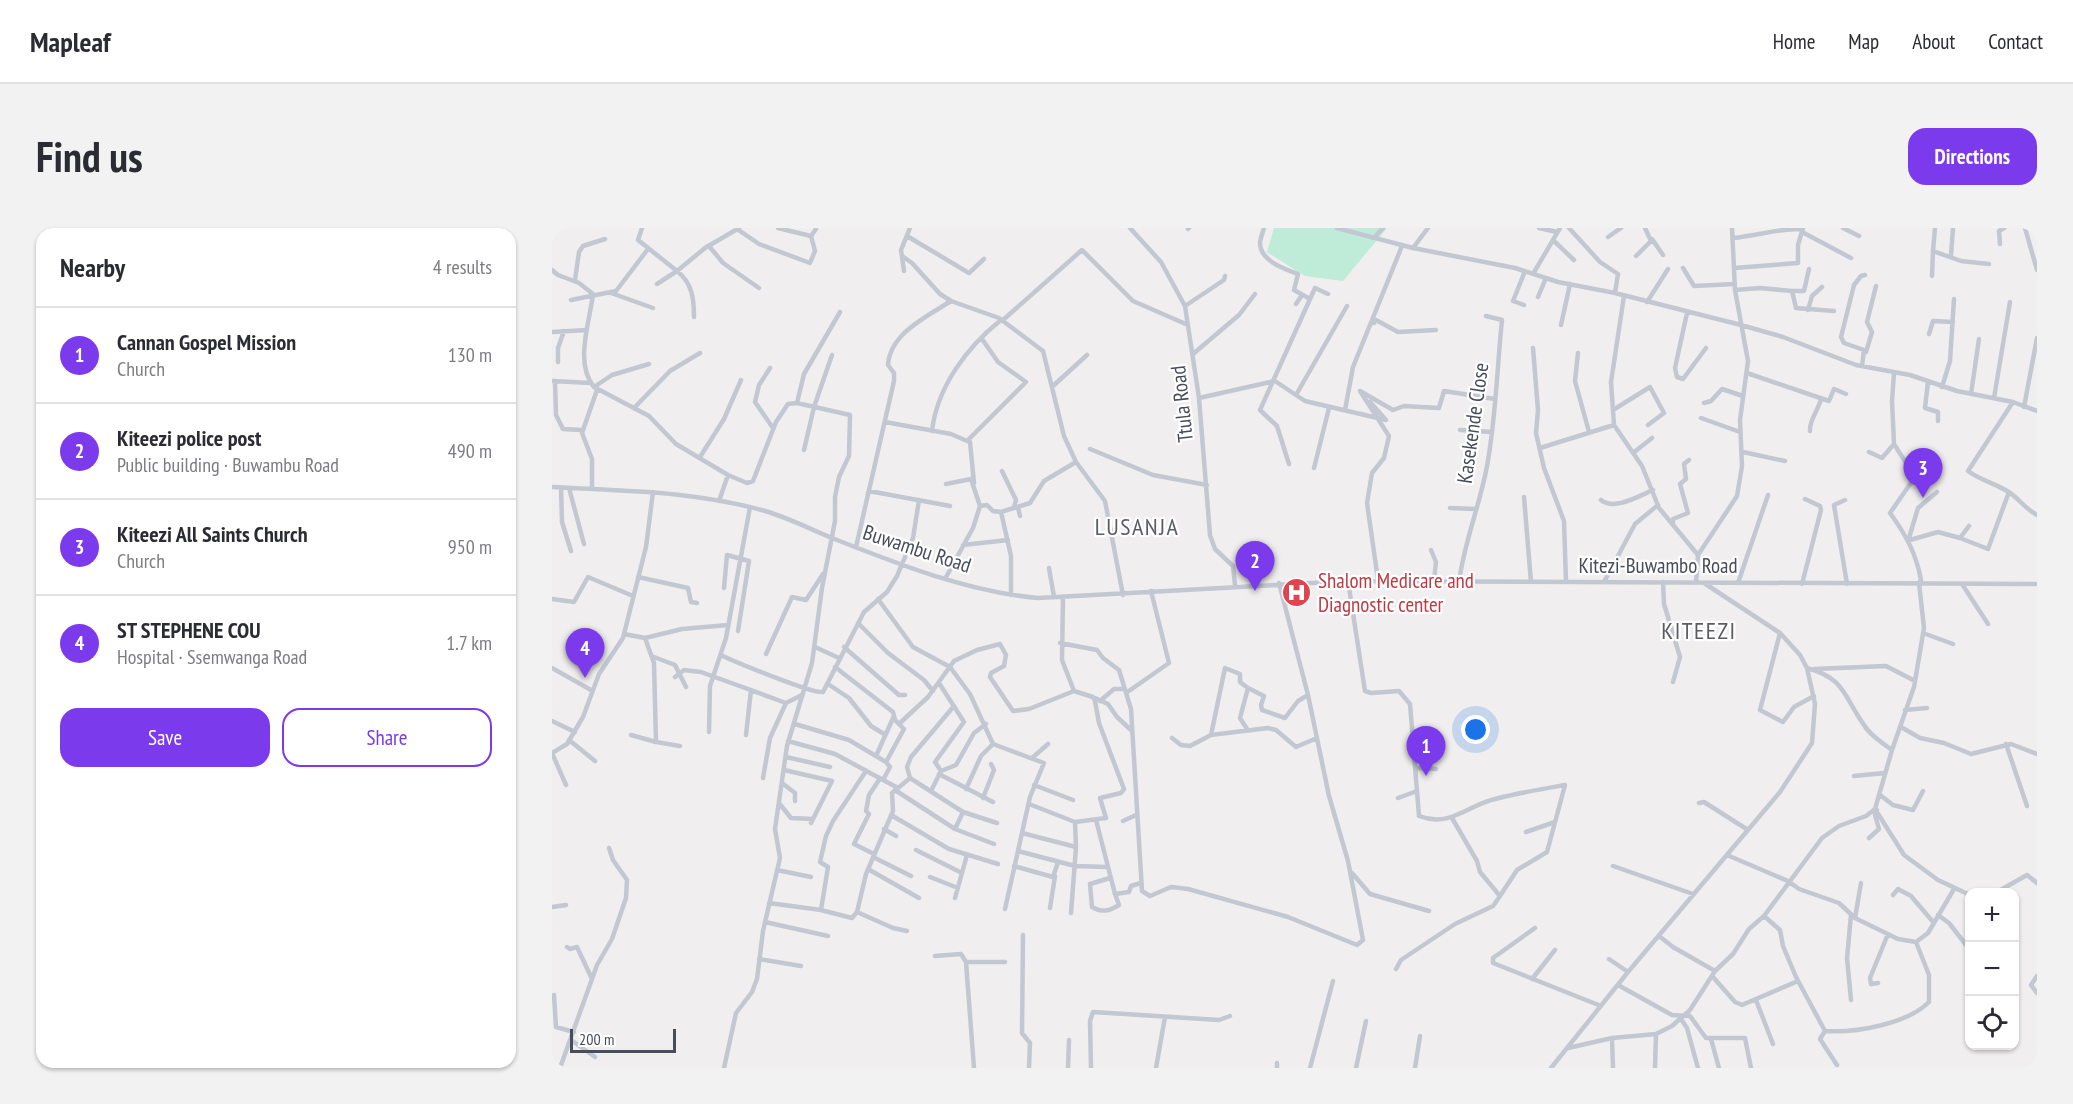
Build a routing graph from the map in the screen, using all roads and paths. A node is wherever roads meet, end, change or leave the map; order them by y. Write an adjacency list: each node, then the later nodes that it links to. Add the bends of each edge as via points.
1 (642, 228): 39 (street, via 638,238)
2 (738, 228): 24 (street, via 759,244 810,263 814,251); 36 (street)
3 (778, 228): 24 (street)
4 (910, 228): 25 (street)
5 (1264, 228): 76 (street, via 1260,242 1264,251 1274,263 1298,274 1293,287)
6 (1383, 228): 27 (street)
7 (1428, 228): 38 (street)
8 (1539, 228): 22 (street)
9 (1569, 228): 71 (street, via 1600,262 1618,274)
10 (1621, 228): 28 (street)
11 (1645, 228): 31 (street)
12 (1732, 228): 30 (street)
13 (1843, 228): 26 (street)
14 (1935, 228): 40 (street)
15 (1953, 228): 42 (street)
16 (2004, 228): 35 (street, via 1999,231)
17 (2025, 228): 34 (street)
18 (816, 229): 24 (street)
19 (1133, 229): 87 (street, Ttula Road, via 1165,269)
20 (1341, 229): 27 (street)
21 (1781, 229): 23 (street); 30 (street)
22 (1558, 230): 32 (street)
23 (1803, 230): 45 (street); 50 (street, via 1798,263)
24 (811, 236)
25 (907, 236): 43 (street); 46 (street, via 969,273)
26 (1859, 236)
27 (1375, 237): 37 (street)
28 (1608, 237)
29 (605, 238): 63 (street, via 583,246)
30 (1733, 238): 50 (street)
31 (1652, 239): 41 (street); 44 (street)
32 (1553, 240): 47 (street); 58 (street)
33 (2037, 240): 34 (street)
34 (2030, 242): 54 (street)
35 (2000, 244)
36 (709, 246): 55 (street); 69 (street, via 723,263)
37 (1402, 246): 38 (street); 106 (street)
38 (1413, 248): 57 (street)
39 (648, 249): 55 (street); 73 (street)
40 (1933, 252): 42 (street); 61 (street)
41 (1663, 255)
42 (1951, 255): 48 (street, via 1961,261)
43 (902, 256): 56 (street); 82 (street)
44 (1636, 256)
45 (1851, 258)
46 (984, 259)
47 (1574, 260)
48 (1989, 264)
49 (1683, 268): 68 (street, via 1694,286)
50 (1734, 268): 68 (street)
51 (1668, 269): 83 (street)
52 (1809, 269): 70 (street, via 1804,291)
53 (552, 270): 63 (street, via 558,276)
54 (2037, 270)
55 (677, 271): 64 (street); 94 (street, via 691,286)
56 (904, 271)
57 (1525, 271): 58 (street); 86 (street, via 1513,301)
58 (1533, 274): 62 (street)
59 (1865, 275): 114 (street, via 1854,285 1841,337 1844,343)
60 (1225, 276): 87 (street)
61 (1932, 276)
62 (1546, 278): 65 (street); 78 (street)
63 (575, 280): 72 (street)
64 (657, 284)
65 (1570, 284): 71 (street); 99 (street)
66 (1822, 286): 90 (street, via 1812,296)
67 (1876, 286): 114 (street, via 1867,322 1872,332)
68 (1735, 287): 70 (street); 100 (street)
69 (759, 288)
70 (1792, 291): 90 (street, via 1795,307)
71 (1615, 293): 77 (street)
72 (592, 294): 73 (street); 80 (street); 101 (street)
73 (611, 294): 89 (street)
74 (1255, 294): 115 (street, via 1239,315)
75 (1328, 294): 81 (street, via 1315,288)
76 (1302, 295): 81 (street); 85 (street)
77 (1624, 296): 83 (street); 148 (street, via 1611,382)
78 (1538, 297)
79 (1954, 299): 97 (street)
80 (571, 300)
81 (1310, 300): 126 (street, via 1279,364)
82 (951, 301): 96 (street); 152 (street, via 904,333 896,343 888,362 894,381)
83 (1647, 302): 93 (street)
84 (2010, 302): 137 (street)
85 (1296, 304)
86 (1524, 305)
87 (1185, 306): 98 (street, Ttula Road)
88 (1347, 306): 134 (street)
89 (653, 308)
90 (1808, 310): 91 (street)
91 (1834, 311)
92 (840, 312): 141 (street, via 808,365)
93 (1687, 313): 100 (street); 111 (street, via 1675,368 1677,377 1683,379 1688,375)
94 (694, 316)
95 (1486, 316): 138 (street, Kasekende Close, via 1502,320)
96 (1002, 320): 98 (street, via 1082,250 1133,301); 108 (street); 128 (street, via 1043,351)
97 (1953, 322): 105 (street, via 1933,321); 130 (street, via 1950,364)
98 (1188, 325): 115 (street, Ttula Road)
99 (1561, 325)
100 (1741, 325): 120 (street); 122 (street, via 1748,356)
101 (587, 330): 103 (street); 129 (street, via 585,353)
102 (1436, 330): 106 (street, via 1398,332 1376,320)
103 (564, 331): 104 (street); 118 (street)
104 (552, 332)
105 (1929, 334)
106 (1366, 335): 147 (street, via 1350,376)
107 (2037, 338): 144 (street)
108 (982, 339): 158 (street, via 941,394); 164 (street, via 998,362 1026,382)
109 (1980, 339): 133 (street)
110 (1533, 348): 166 (street, via 1538,410 1535,427)
111 (1706, 348)
112 (700, 353): 145 (street, via 668,373)
113 (1578, 353): 161 (street, via 1575,381)
114 (1865, 353): 120 (street)
115 (1193, 354): 136 (street, Ttula Road)
116 (832, 355): 143 (street)
117 (1087, 355): 128 (street)
118 (558, 362)
119 (649, 364): 129 (street, via 612,375)
120 (1862, 366): 123 (street)
121 (770, 368): 155 (street, via 759,385 755,402)
122 (1747, 373): 135 (street); 139 (street)
123 (1894, 373): 127 (street); 165 (street)
124 (741, 380): 172 (street)
125 (554, 381): 129 (street); 156 (street, via 557,418 564,430)
126 (1275, 381): 134 (street); 136 (street); 176 (street, via 1260,412 1277,426)
127 (1928, 381): 130 (street); 151 (street, via 1924,408 1938,412)
128 (1053, 386): 175 (street, via 1064,436)
129 (594, 387): 145 (street); 156 (street)
130 (1942, 387): 133 (street)
131 (1360, 391): 138 (street, via 1393,410 1404,406 1439,408 1444,391); 147 (street, via 1386,420); 227 (street, via 1389,436 1384,458 1372,473 1368,493)
132 (1846, 394): 139 (street, via 1836,389 1830,400)
133 (1971, 394): 137 (street)
134 (1296, 395): 146 (street)
135 (1743, 396): 142 (street, via 1722,389); 162 (street)
136 (1199, 398): 182 (street, Ttula Road)
137 (1994, 398): 140 (street)
138 (1495, 399): 160 (street, Kasekende Close)
139 (1821, 399): 159 (street, via 1810,421)
140 (2013, 402): 144 (street); 190 (street, via 1968,471)
141 (797, 403): 143 (street); 155 (street, via 786,406)
142 (1704, 403)
143 (814, 407): 168 (street); 211 (street, via 851,418 849,456 837,486)
144 (2024, 407): 149 (street)
145 (634, 408): 172 (street, via 655,422 676,444)
146 (1329, 408): 147 (street); 177 (street)
147 (1345, 410)
148 (1613, 410): 153 (street); 154 (street, via 1650,387 1664,413)
149 (2037, 411)
150 (1701, 418): 162 (street)
151 (1938, 421)
152 (885, 422): 158 (street); 191 (street)
153 (1614, 425): 161 (street); 171 (street)
154 (1648, 425)
155 (773, 428): 179 (street, via 753,480 747,483)
156 (582, 430): 186 (street, via 592,459)
157 (1460, 430): 160 (street)
158 (932, 431): 164 (street)
159 (1810, 431)
160 (1492, 432): 205 (street, Kasekende Close)
161 (1589, 432): 166 (street)
162 (1740, 432): 169 (street)
163 (1652, 438): 171 (street)
164 (968, 440): 181 (street)
165 (1894, 444): 170 (street, via 1882,458); 213 (street, via 1915,477 1890,513)
166 (1540, 448): 233 (street, via 1564,521)
167 (1090, 449): 182 (street, via 1153,475)
168 (804, 450)
169 (1743, 452): 174 (street); 220 (street, via 1737,496)
170 (1869, 452)
171 (1633, 453): 187 (street)
172 (700, 457): 179 (street)
173 (1689, 460): 209 (street, via 1684,464 1686,478 1680,484 1688,513 1673,519)
174 (1785, 461)
175 (1076, 462): 203 (street, via 1044,482 1033,501); 250 (street, via 1105,501)
176 (1289, 464)
177 (1314, 468)
178 (1002, 471): 203 (street)
179 (728, 476): 198 (street)
180 (946, 483): 181 (street, via 967,479)
181 (974, 483): 201 (street)
182 (1207, 485): 245 (street, Ttula Road, via 1212,543 1233,566)
183 (552, 487): 184 (street, Buwambu Road)
184 (561, 488): 185 (street, Buwambu Road); 219 (street, via 562,522)
185 (569, 488): 186 (street, Buwambu Road); 215 (street)
186 (591, 489): 188 (street, Buwambu Road)
187 (1653, 490): 196 (street, via 1624,502 1607,504); 199 (street)
188 (652, 492): 198 (street, Buwambu Road); 225 (street, via 648,538)
189 (1937, 492): 213 (street, via 1918,508)
190 (2009, 492): 207 (street); 212 (street, via 1988,549)
191 (868, 493): 195 (street); 217 (street)
192 (1768, 495): 239 (street)
193 (1524, 497): 232 (street)
194 (1805, 499): 240 (street, via 1821,510)
195 (919, 500): 200 (street); 222 (street, via 913,538)
196 (1600, 500)
197 (1845, 500): 241 (street, via 1834,507)
198 (719, 501): 202 (street, Buwambu Road)
199 (1658, 505): 209 (street); 234 (street, via 1635,524)
200 (950, 506)
201 (980, 506): 206 (street); 216 (street)
202 (750, 507): 211 (street, Buwambu Road); 221 (street)
203 (1016, 507): 206 (street); 208 (street)
204 (1450, 508): 205 (street)
205 (1476, 509): 231 (street, Kasekende Close, via 1463,551)
206 (1001, 512): 214 (street)
207 (2037, 515)
208 (1020, 516)
209 (1673, 523): 220 (street)
210 (1969, 526): 212 (street)
211 (830, 537): 217 (street, Buwambu Road); 224 (street)
212 (1960, 538): 213 (street, via 1938,532)
213 (1909, 539): 242 (street, via 1921,578)
214 (1008, 540): 216 (street); 249 (street)
215 (584, 544)
216 (963, 545): 226 (street)
217 (856, 547): 222 (street, Buwambu Road)
218 (1431, 550): 229 (street, via 1436,562)
219 (571, 551)
220 (1698, 555): 237 (street)
221 (739, 556): 247 (street, via 725,557); 259 (street); 260 (street, via 749,561 750,566)
222 (901, 563): 226 (street, Buwambu Road); 255 (street, via 894,582)
223 (1049, 568): 252 (street)
224 (825, 571): 230 (street); 246 (street)
225 (638, 577): 251 (street); 256 (street, via 688,588 691,602)
226 (945, 579): 249 (street, Buwambu Road)
227 (1378, 580): 228 (street, Kitezi-Buwambo Road); 229 (street, Kitezi-Buwambo Road)
228 (1348, 581): 236 (street, Kitezi-Buwambo Road); 336 (street, via 1365,691 1396,690 1408,700)
229 (1434, 581): 231 (street, Kitezi-Buwambo Road)
230 (817, 582): 246 (street); 269 (street, via 804,601 792,597)
231 (1459, 582): 232 (street, Kitezi-Buwambo Road)
232 (1531, 582): 233 (street, Kitezi-Buwambo Road)
233 (1566, 582): 234 (street, Kitezi-Buwambo Road)
234 (1604, 582): 235 (street, Kitezi-Buwambo Road)
235 (1664, 582): 237 (street, Kitezi-Buwambo Road); 281 (street, via 1664,604 1680,657)
236 (1279, 583): 245 (street, Buwambu Road); 293 (street)
237 (1696, 583): 238 (street, Kitezi-Buwambo Road)
238 (1704, 583): 239 (street, Kitezi-Buwambo Road); 261 (street)
239 (1738, 583): 240 (street, Kitezi-Buwambo Road)
240 (1802, 584): 241 (street, Kitezi-Buwambo Road)
241 (1847, 584): 242 (street, Kitezi-Buwambo Road)
242 (1919, 584): 243 (street, Kitezi-Buwambo Road); 262 (street)
243 (1962, 584): 244 (street, Kitezi-Buwambo Road); 258 (street)
244 (2037, 584)
245 (1235, 585): 248 (street, Buwambu Road)
246 (822, 586): 267 (street)
247 (724, 588)
248 (1151, 591): 250 (street, Buwambu Road); 290 (street, via 1169,663)
249 (1011, 595): 252 (street, Buwambu Road)
250 (1123, 595): 253 (street, Buwambu Road)
251 (633, 596): 254 (street, via 588,577 574,602); 263 (street)
252 (1053, 597): 253 (street, Buwambu Road)
253 (1063, 597): 265 (street)
254 (552, 599)
255 (878, 599): 257 (street); 274 (street, via 914,647)
256 (697, 603)
257 (858, 623): 268 (street); 288 (street)
258 (1988, 624)
259 (728, 625): 264 (street, via 682,629); 270 (street)
260 (738, 631)
261 (1780, 633): 276 (street); 294 (street, via 1760,710 1783,722 1794,707)
262 (1923, 633): 266 (street); 280 (street)
263 (624, 634): 264 (street); 286 (street)
264 (645, 638): 271 (street)
265 (1060, 643): 289 (street); 290 (street, via 1097,650 1119,670)
266 (1953, 644)
267 (815, 647): 272 (street); 291 (street)
268 (844, 648): 272 (street); 292 (street, via 899,695)
269 (766, 654)
270 (721, 655): 278 (street); 291 (street, via 779,677)
271 (654, 657): 277 (street); 321 (street)
272 (838, 658): 273 (street)
273 (835, 667): 283 (street); 303 (street)
274 (950, 667): 282 (street); 300 (street, via 969,653 1001,644 1006,655 1004,666 990,676 1013,711); 307 (street)
275 (552, 668): 286 (street)
276 (1808, 669): 280 (street, via 1887,666); 294 (street); 326 (street, via 1842,686 1865,727)
277 (680, 671): 278 (street); 279 (street); 284 (street)
278 (712, 676): 287 (street); 312 (street)
279 (675, 677)
280 (1915, 681): 302 (street)
281 (1673, 682)
282 (939, 683): 288 (street); 299 (street)
283 (828, 684): 291 (street, via 821,693); 313 (street, via 849,698 871,726)
284 (686, 687)
285 (1248, 687): 293 (street, via 1264,696 1262,710 1285,717); 309 (street, via 1240,718); 316 (street, via 1240,682 1236,671 1223,670)
286 (591, 690): 311 (street)
287 (751, 690): 298 (street); 315 (street)
288 (933, 691): 305 (street)
289 (1074, 691): 295 (street); 300 (street)
290 (1125, 691): 296 (street, via 1114,689); 310 (street)
291 (803, 692): 298 (street); 306 (street)
292 (905, 695)
293 (1308, 695): 318 (street)
294 (1814, 696): 376 (street, via 1814,732 1805,757)
295 (1093, 697): 296 (street); 369 (street, via 1124,789 1121,794 1100,798 1106,817)
296 (1100, 701): 310 (street, via 1108,704)
297 (1027, 702): 300 (street)
298 (786, 703): 343 (street, via 770,738)
299 (954, 706): 340 (street, via 963,725 935,762); 344 (street, via 911,757 907,767)
300 (1031, 708)
301 (1927, 708): 302 (street)
302 (1905, 710): 308 (street)
303 (894, 716): 305 (street); 313 (street)
304 (552, 721): 311 (street)
305 (900, 723): 333 (street, via 904,732)
306 (795, 724): 320 (street); 329 (street, via 849,740)
307 (986, 724): 322 (street); 340 (street, via 974,733 957,765)
308 (1901, 727): 324 (street, via 1920,738 1971,754); 326 (street)
309 (1247, 729): 316 (street); 318 (street, via 1274,729 1297,748)
310 (1132, 731): 367 (street)
311 (575, 732): 319 (street)
312 (708, 732)
313 (884, 734): 329 (street)
314 (631, 735): 321 (street)
315 (746, 735)
316 (1211, 735): 317 (street, via 1190,746)
317 (1172, 738)
318 (1317, 738): 397 (street)
319 (569, 740): 327 (street, via 564,748); 332 (street)
320 (788, 741): 330 (street); 339 (street, via 835,754)
321 (656, 742): 325 (street)
322 (993, 744): 331 (street); 350 (street, via 981,756)
323 (1048, 744): 331 (street)
324 (2006, 744): 328 (street); 363 (street)
325 (680, 746)
326 (1892, 750): 341 (street)
327 (552, 753): 347 (street)
328 (2037, 754)
329 (876, 756): 333 (street)
330 (786, 757): 335 (street); 337 (street)
331 (1032, 758): 348 (street, via 1044,764)
332 (595, 762)
333 (886, 762): 345 (street, via 890,767)
334 (991, 764): 355 (street, via 994,770)
335 (830, 766)
336 (1414, 768): 338 (street); 353 (street)
337 (784, 770): 346 (street); 360 (street, via 832,781 812,821 791,818)
338 (1436, 770)
339 (866, 771): 345 (street); 423 (street, via 826,836 820,862 828,867)
340 (940, 773): 350 (street); 352 (street)
341 (1885, 773): 342 (street); 354 (street)
342 (1854, 776)
343 (763, 778)
344 (910, 778): 349 (street); 352 (street)
345 (881, 780): 349 (street); 386 (street, via 869,795 869,814 854,844)
346 (782, 783): 358 (street, via 795,792); 360 (street)
347 (566, 785)
348 (1034, 785): 357 (street); 362 (street)
349 (897, 789): 366 (street, via 891,796); 375 (street)
350 (966, 789): 355 (street)
351 (1923, 790): 354 (street, via 1913,810 1893,805)
352 (931, 791): 365 (street)
353 (1417, 791): 356 (street); 368 (street, via 1419,816)
354 (1880, 795): 364 (street)
355 (984, 798): 359 (street)
356 (1398, 798)
357 (1073, 800)
358 (795, 801)
359 (993, 802)
360 (778, 803): 396 (street, via 775,829 781,853)
361 (1699, 803): 376 (street, via 1704,802)
362 (1029, 804): 371 (street); 378 (street)
363 (2027, 806)
364 (1876, 809): 380 (street, via 1880,829); 404 (street, via 1831,831); 409 (street, via 1904,855)
365 (963, 812): 373 (street); 375 (street)
366 (891, 815): 374 (street); 387 (street, via 948,849)
367 (1136, 815): 370 (street); 405 (street)
368 (1452, 818): 372 (street, via 1495,799 1565,785); 415 (street, via 1480,872)
369 (1096, 820): 371 (street); 394 (street)
370 (1123, 821)
371 (1075, 822): 382 (street)
372 (1555, 822): 377 (street); 415 (street, via 1547,852 1517,870)
373 (997, 823)
374 (884, 829): 379 (street); 386 (street)
375 (955, 829): 381 (street)
376 (1748, 830): 388 (street)
377 (1526, 832)
378 (1022, 833): 382 (street); 385 (street)
379 (896, 836)
380 (1869, 838)
381 (994, 844)
382 (1076, 847): 392 (street)
383 (609, 848): 453 (street, via 624,874 627,891 612,939)
384 (916, 850): 398 (street)
385 (1018, 851): 389 (street); 391 (street)
386 (874, 855): 395 (street); 399 (street)
387 (967, 855): 390 (street); 398 (street)
388 (1726, 855): 404 (street); 413 (street)
389 (1058, 862): 392 (street); 400 (street)
390 (998, 864)
391 (1014, 866): 400 (street); 422 (street)
392 (1075, 866): 394 (street); 426 (street)
393 (1613, 866): 413 (street)
394 (1106, 867): 403 (street)
395 (868, 869): 416 (street); 425 (street)
396 (777, 870): 401 (street); 418 (street)
397 (1350, 871): 405 (street, via 1363,940 1357,945 1288,917 1188,889 1171,887 1146,895); 424 (street, via 1370,894)
398 (962, 873): 408 (street)
399 (910, 876)
400 (1055, 876): 421 (street)
401 (811, 877)
402 (930, 877): 408 (street)
403 (1110, 878): 412 (street); 412 (street, via 1090,884 1092,907 1101,912 1119,905)
404 (1788, 881): 428 (street); 429 (street, via 1839,903)
405 (1141, 883): 412 (street, via 1131,886 1129,892)
406 (1861, 883): 429 (street)
407 (2037, 884): 410 (street, via 2027,875)
408 (958, 888): 417 (street)
409 (1954, 888): 411 (street); 427 (street)
410 (2004, 888)
411 (1965, 893)
412 (1115, 894)
413 (1693, 894): 437 (street)
414 (1893, 895): 431 (street, via 1898,889 1906,892)
415 (1500, 897): 448 (street, via 1493,906 1455,924 1401,960)
416 (919, 898)
417 (955, 898)
418 (770, 903): 423 (street); 430 (street)
419 (566, 905): 420 (street)
420 (552, 907)
421 (1050, 908)
422 (1005, 909)
423 (821, 910): 425 (street, via 848,918)
424 (1429, 911)
425 (857, 912): 433 (street)
426 (1071, 913)
427 (1938, 915): 431 (street); 439 (street)
428 (1764, 916): 450 (street); 455 (street, via 1780,930)
429 (1853, 917): 434 (street); 461 (street, via 1847,958)
430 (765, 922): 436 (street); 443 (street)
431 (1934, 923): 438 (street, via 1926,937)
432 (1535, 928): 452 (street, via 1492,961)
433 (907, 931)
434 (1888, 934): 438 (street); 456 (street, via 1870,978 1871,984)
435 (1023, 935): 483 (street, via 1022,1032 1030,1043)
436 (828, 936)
437 (1659, 936): 449 (street); 450 (street)
438 (1916, 942): 468 (street, via 1929,975 1931,995 1927,1004 1890,1024)
439 (1965, 944)
440 (567, 947): 453 (street, via 577,947)
441 (1555, 950): 452 (street)
442 (934, 956): 446 (street, via 961,954)
443 (759, 959): 447 (street); 481 (street, via 754,985 736,1013)
444 (1609, 959): 449 (street)
445 (1005, 962): 446 (street)
446 (966, 963): 482 (street)
447 (801, 966)
448 (1396, 969)
449 (1628, 972): 457 (street)
450 (1714, 974): 460 (street, via 1738,1004); 463 (street)
451 (2037, 976): 458 (street, via 2031,984)
452 (1532, 979): 462 (street)
453 (592, 980): 469 (street)
454 (1333, 981): 487 (street)
455 (1798, 981): 460 (street); 468 (street)
456 (1878, 983)
457 (1618, 985): 462 (street); 463 (street, via 1672,1015)
458 (2037, 993)
459 (554, 995): 469 (street, via 556,1027)
460 (1756, 1000): 476 (street)
461 (1851, 1000)
462 (1601, 1006): 477 (street)
463 (1686, 1014): 466 (street); 473 (street, via 1704,1037)
464 (1230, 1016): 465 (street, via 1219,1020)
465 (1165, 1017): 485 (street, via 1093,1012); 486 (street)
466 (1681, 1019): 470 (street); 493 (street)
467 (1366, 1021): 488 (street)
468 (1825, 1031): 479 (street, via 1820,1039)
469 (574, 1032): 474 (street)
470 (1656, 1035): 472 (street); 492 (street)
471 (1420, 1036): 489 (street)
472 (1612, 1038): 477 (street); 491 (street)
473 (1711, 1039): 494 (street); 495 (street, via 1745,1038)
474 (571, 1040): 478 (street); 480 (street)
475 (1069, 1040): 484 (street)
476 (1773, 1044)
477 (1568, 1048): 490 (street)
478 (595, 1057)
479 (1837, 1065)
480 (560, 1068)
481 (724, 1068)
482 (974, 1068)
483 (1029, 1068)
484 (1068, 1068)
485 (1091, 1068)
486 (1156, 1068)
487 (1310, 1068)
488 (1356, 1068)
489 (1415, 1068)
490 (1551, 1068)
491 (1613, 1068)
492 (1654, 1068)
493 (1698, 1068)
494 (1719, 1068)
495 (1751, 1068)

